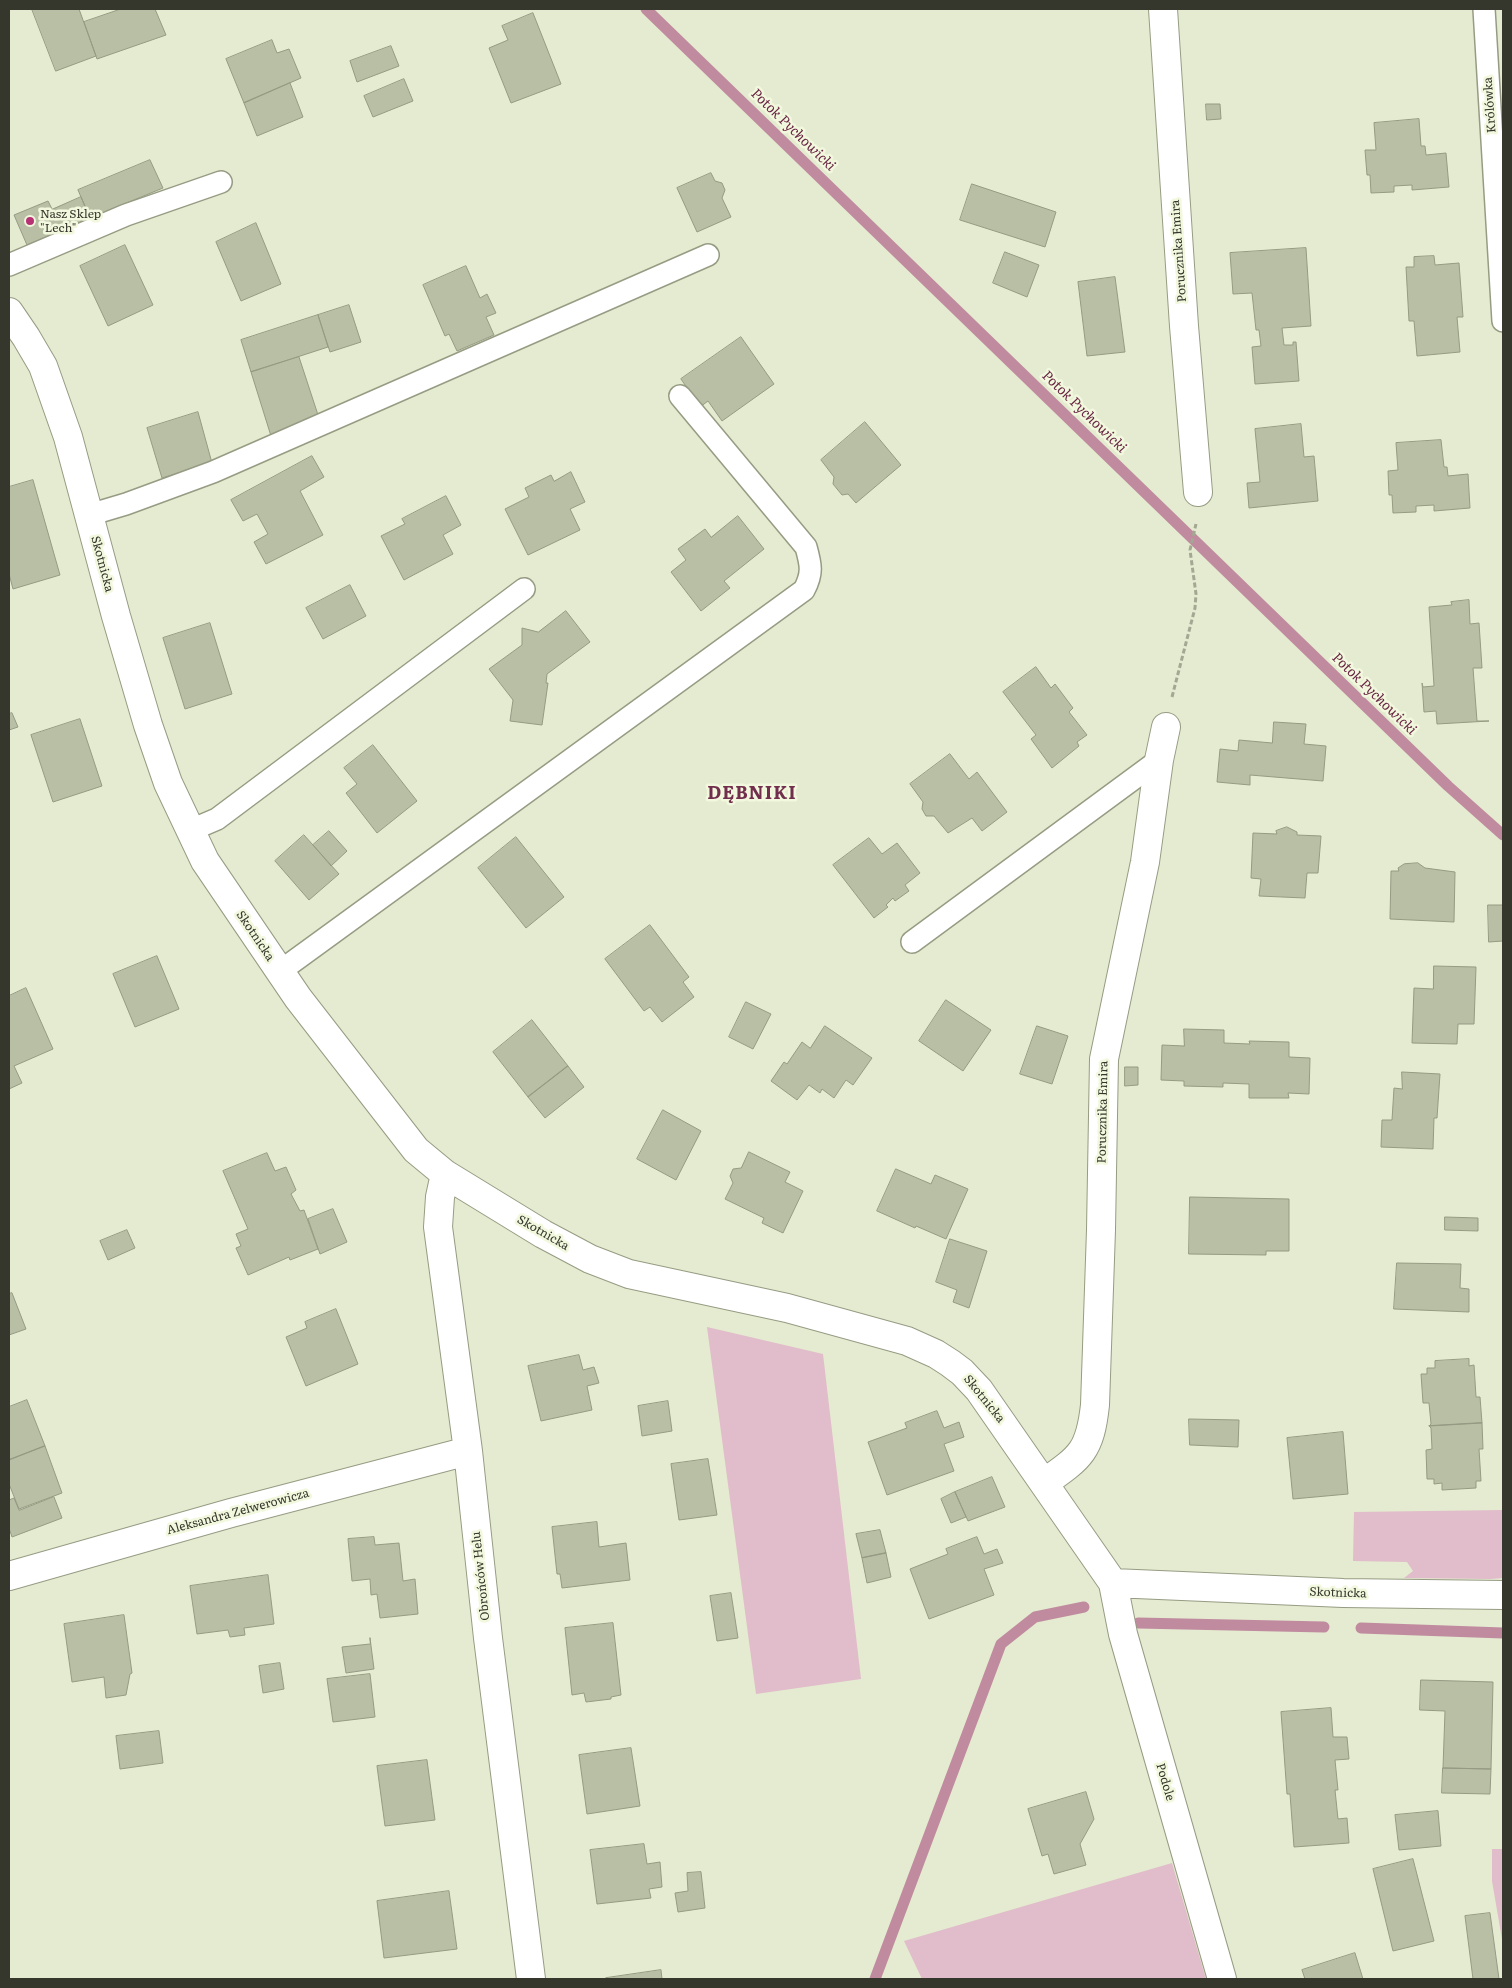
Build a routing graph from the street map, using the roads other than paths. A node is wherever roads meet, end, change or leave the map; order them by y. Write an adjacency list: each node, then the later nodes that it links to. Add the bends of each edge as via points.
1 (1163, 9): 9 (street, Porucznika Emira)
2 (1484, 9): 7 (lane, Królówka)
3 (221, 182): 5 (lane, via 126,215)
4 (708, 256): 10 (lane, via 213,472)
5 (9, 265)
6 (9, 312): 10 (street, Skotnicka, via 43,366 68,437)
7 (1503, 321)
8 (680, 396): 16 (lane, via 806,547 810,578 804,590)
9 (1198, 492)
10 (89, 515): 14 (street, Skotnicka, via 148,725)
11 (524, 589): 14 (lane, via 217,819)
12 (1166, 727): 13 (street, Porucznika Emira)
13 (1159, 760): 15 (lane); 19 (street, Porucznika Emira, via 1145,862 1104,1059 1101,1230 1092,1426 1080,1454)
14 (189, 831): 16 (street, Skotnicka, via 204,861)
15 (912, 942)
16 (279, 972): 17 (street, Skotnicka, via 416,1150)
17 (446, 1174): 18 (street, Obrońców Helu, via 438,1226); 19 (street, Skotnicka, via 550,1239 603,1265 642,1277 796,1310 907,1341 936,1354 962,1372 979,1390)
18 (468, 1451): 20 (street, Aleksandra Zelwerowicza); 23 (street, Obrońców Helu)
19 (1044, 1483): 21 (street, Skotnicka)
20 (9, 1576)
21 (1113, 1583): 22 (street, Skotnicka, via 1353,1594); 24 (street, Podole, via 1123,1634)
22 (1503, 1595)
23 (531, 1979)
24 (1222, 1979)

